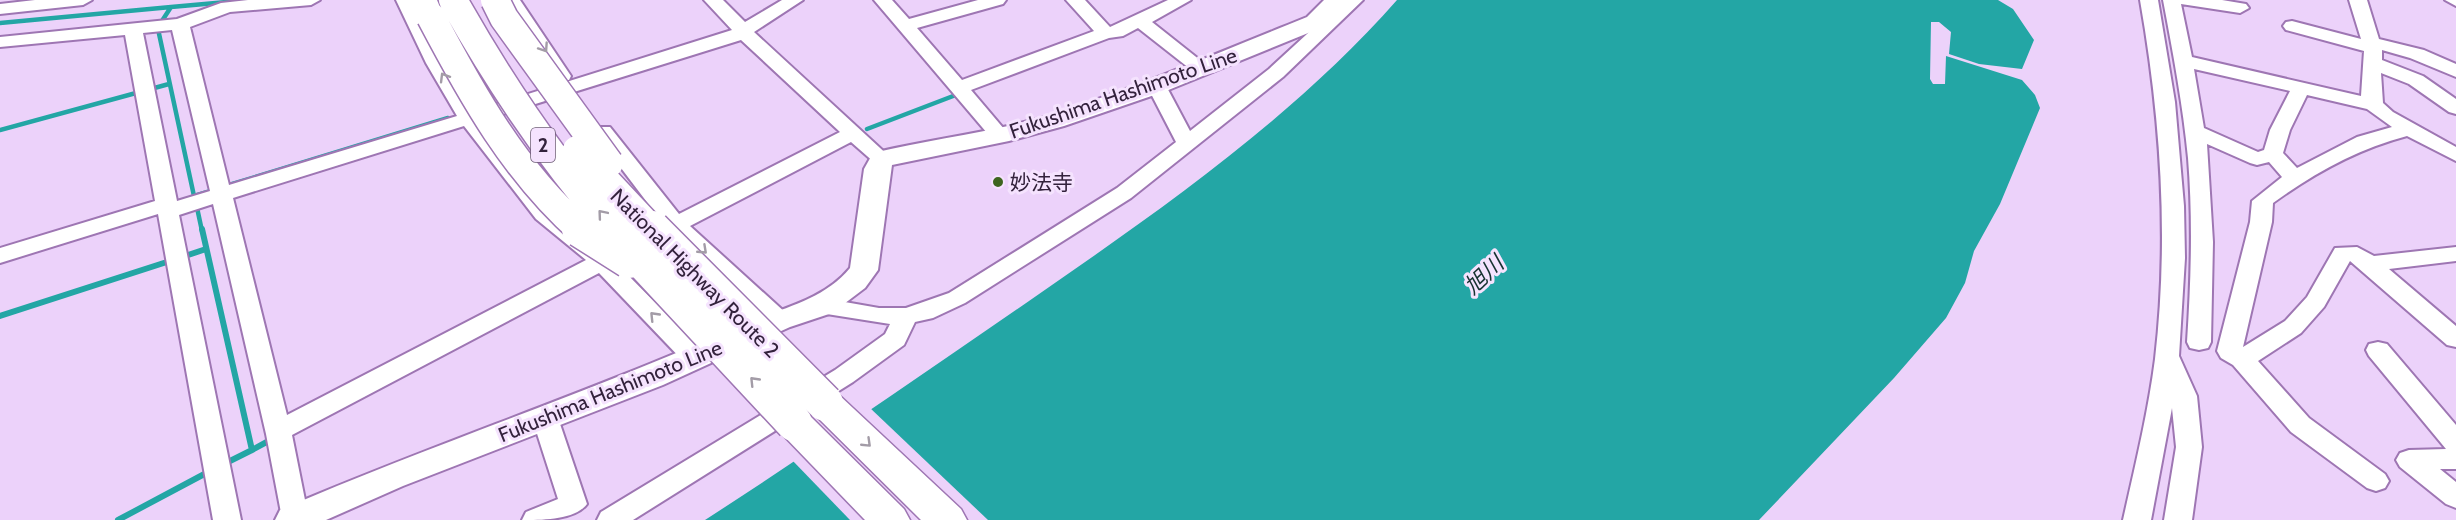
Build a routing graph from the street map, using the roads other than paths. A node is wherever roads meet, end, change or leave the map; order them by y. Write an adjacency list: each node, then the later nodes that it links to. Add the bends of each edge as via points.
1 (83, 0): 23 (street)
2 (311, 0): 20 (street)
3 (405, 0): 45 (street, one-way to 3, via 435,63)
4 (475, 0): 56 (highway, National Highway Route 2 / 2, one-way to 56, bridge, via 521,78 594,171)
5 (495, 0): 56 (highway, bridge, via 592,142)
6 (511, 0): 39 (street, one-way to 39)
7 (713, 0): 29 (street)
8 (769, 0): 29 (street)
9 (794, 0): 29 (street)
10 (883, 0): 27 (street)
11 (997, 0): 27 (street)
12 (1075, 0): 31 (street)
13 (1182, 0): 25 (street)
14 (1336, 0): 24 (main road, Fukushima Hashimoto Line)
15 (1354, 0): 38 (street)
16 (2149, 0): 32 (street)
17 (2172, 0): 35 (street)
18 (2187, 0): 22 (street)
19 (2358, 0): 34 (street)
20 (277, 2): 26 (street, via 227,7)
21 (436, 6): 81 (highway, National Highway Route 2, one-way to 21, bridge, via 653,275 582,232 536,183 473,94)
22 (2240, 8)
23 (0, 9)
24 (1315, 22): 36 (main road, Fukushima Hashimoto Line); 38 (street, via 1286,48)
25 (1142, 23): 31 (street); 36 (street)
26 (180, 24): 30 (street); 55 (street)
27 (905, 26): 42 (street)
28 (2292, 26): 34 (street)
29 (737, 27): 39 (street); 48 (street)
30 (133, 30): 33 (street); 55 (street, via 145,91)
31 (1106, 33): 42 (street)
32 (2156, 35): 35 (street, via 2164,37); 61 (street, via 2170,129 2175,226)
33 (0, 42)
34 (2372, 51): 37 (street, via 2417,54); 43 (street); 44 (street)
35 (2183, 60): 41 (street); 47 (street)
36 (1201, 68): 40 (main road, Fukushima Hashimoto Line)
37 (2456, 71)
38 (1276, 73): 50 (street)
39 (566, 81): 45 (street); 56 (street)
40 (1157, 86): 49 (main road, Fukushima Hashimoto Line); 50 (street)
41 (2301, 88): 44 (street); 52 (street)
42 (962, 90): 49 (street)
43 (2453, 102)
44 (2374, 105): 46 (street)
45 (465, 112): 55 (street); 59 (street, via 544,214)
46 (2409, 129): 51 (street); 54 (street, via 2364,141)
47 (2194, 131): 52 (street, via 2257,159); 66 (street, via 2201,214)
48 (852, 134): 53 (street); 56 (street)
49 (1000, 136): 53 (main road, Fukushima Hashimoto Line)
50 (1186, 143): 63 (street, via 1124,193 957,298)
51 (2454, 153)
52 (2273, 154): 54 (street)
53 (882, 159): 62 (main road, Fukushima Hashimoto Line, via 877,169 864,270)
54 (2294, 178): 69 (street, via 2263,201)
55 (197, 195): 58 (street); 72 (street); 78 (street, via 177,259)
56 (665, 228): 59 (street); 64 (street, one-way to 64); 82 (highway, National Highway Route 2 / 2, one-way to 82, bridge)
57 (2456, 254): 60 (street)
58 (0, 256)
59 (601, 261): 70 (street, one-way to 59); 72 (street)
60 (2369, 264): 65 (street); 69 (street, via 2356,254 2343,253 2316,302 2293,327)
61 (2172, 298): 66 (street); 68 (street)
62 (822, 306): 63 (street, via 879,316); 64 (main road, Fukushima Hashimoto Line)
63 (906, 316): 80 (street, via 895,339 844,376)
64 (779, 320): 70 (main road, Fukushima Hashimoto Line)
65 (2456, 339)
66 (2199, 342): 69 (street)
67 (2378, 350): 73 (street)
68 (2167, 354): 83 (street); 84 (street, via 2184,396 2189,447)
69 (2236, 355): 75 (street, via 2300,425)
70 (695, 358): 71 (main road, Fukushima Hashimoto Line)
71 (545, 418): 77 (main road, Fukushima Hashimoto Line); 79 (street, via 573,504)
72 (279, 434): 77 (street)
73 (2456, 443)
74 (2456, 459): 76 (street, via 2409,460)
75 (2376, 481)
76 (2456, 497)
77 (294, 519)
78 (227, 520)
79 (536, 520)
80 (612, 520)
81 (890, 520)
82 (947, 520)
83 (2137, 520)
84 (2178, 520)

